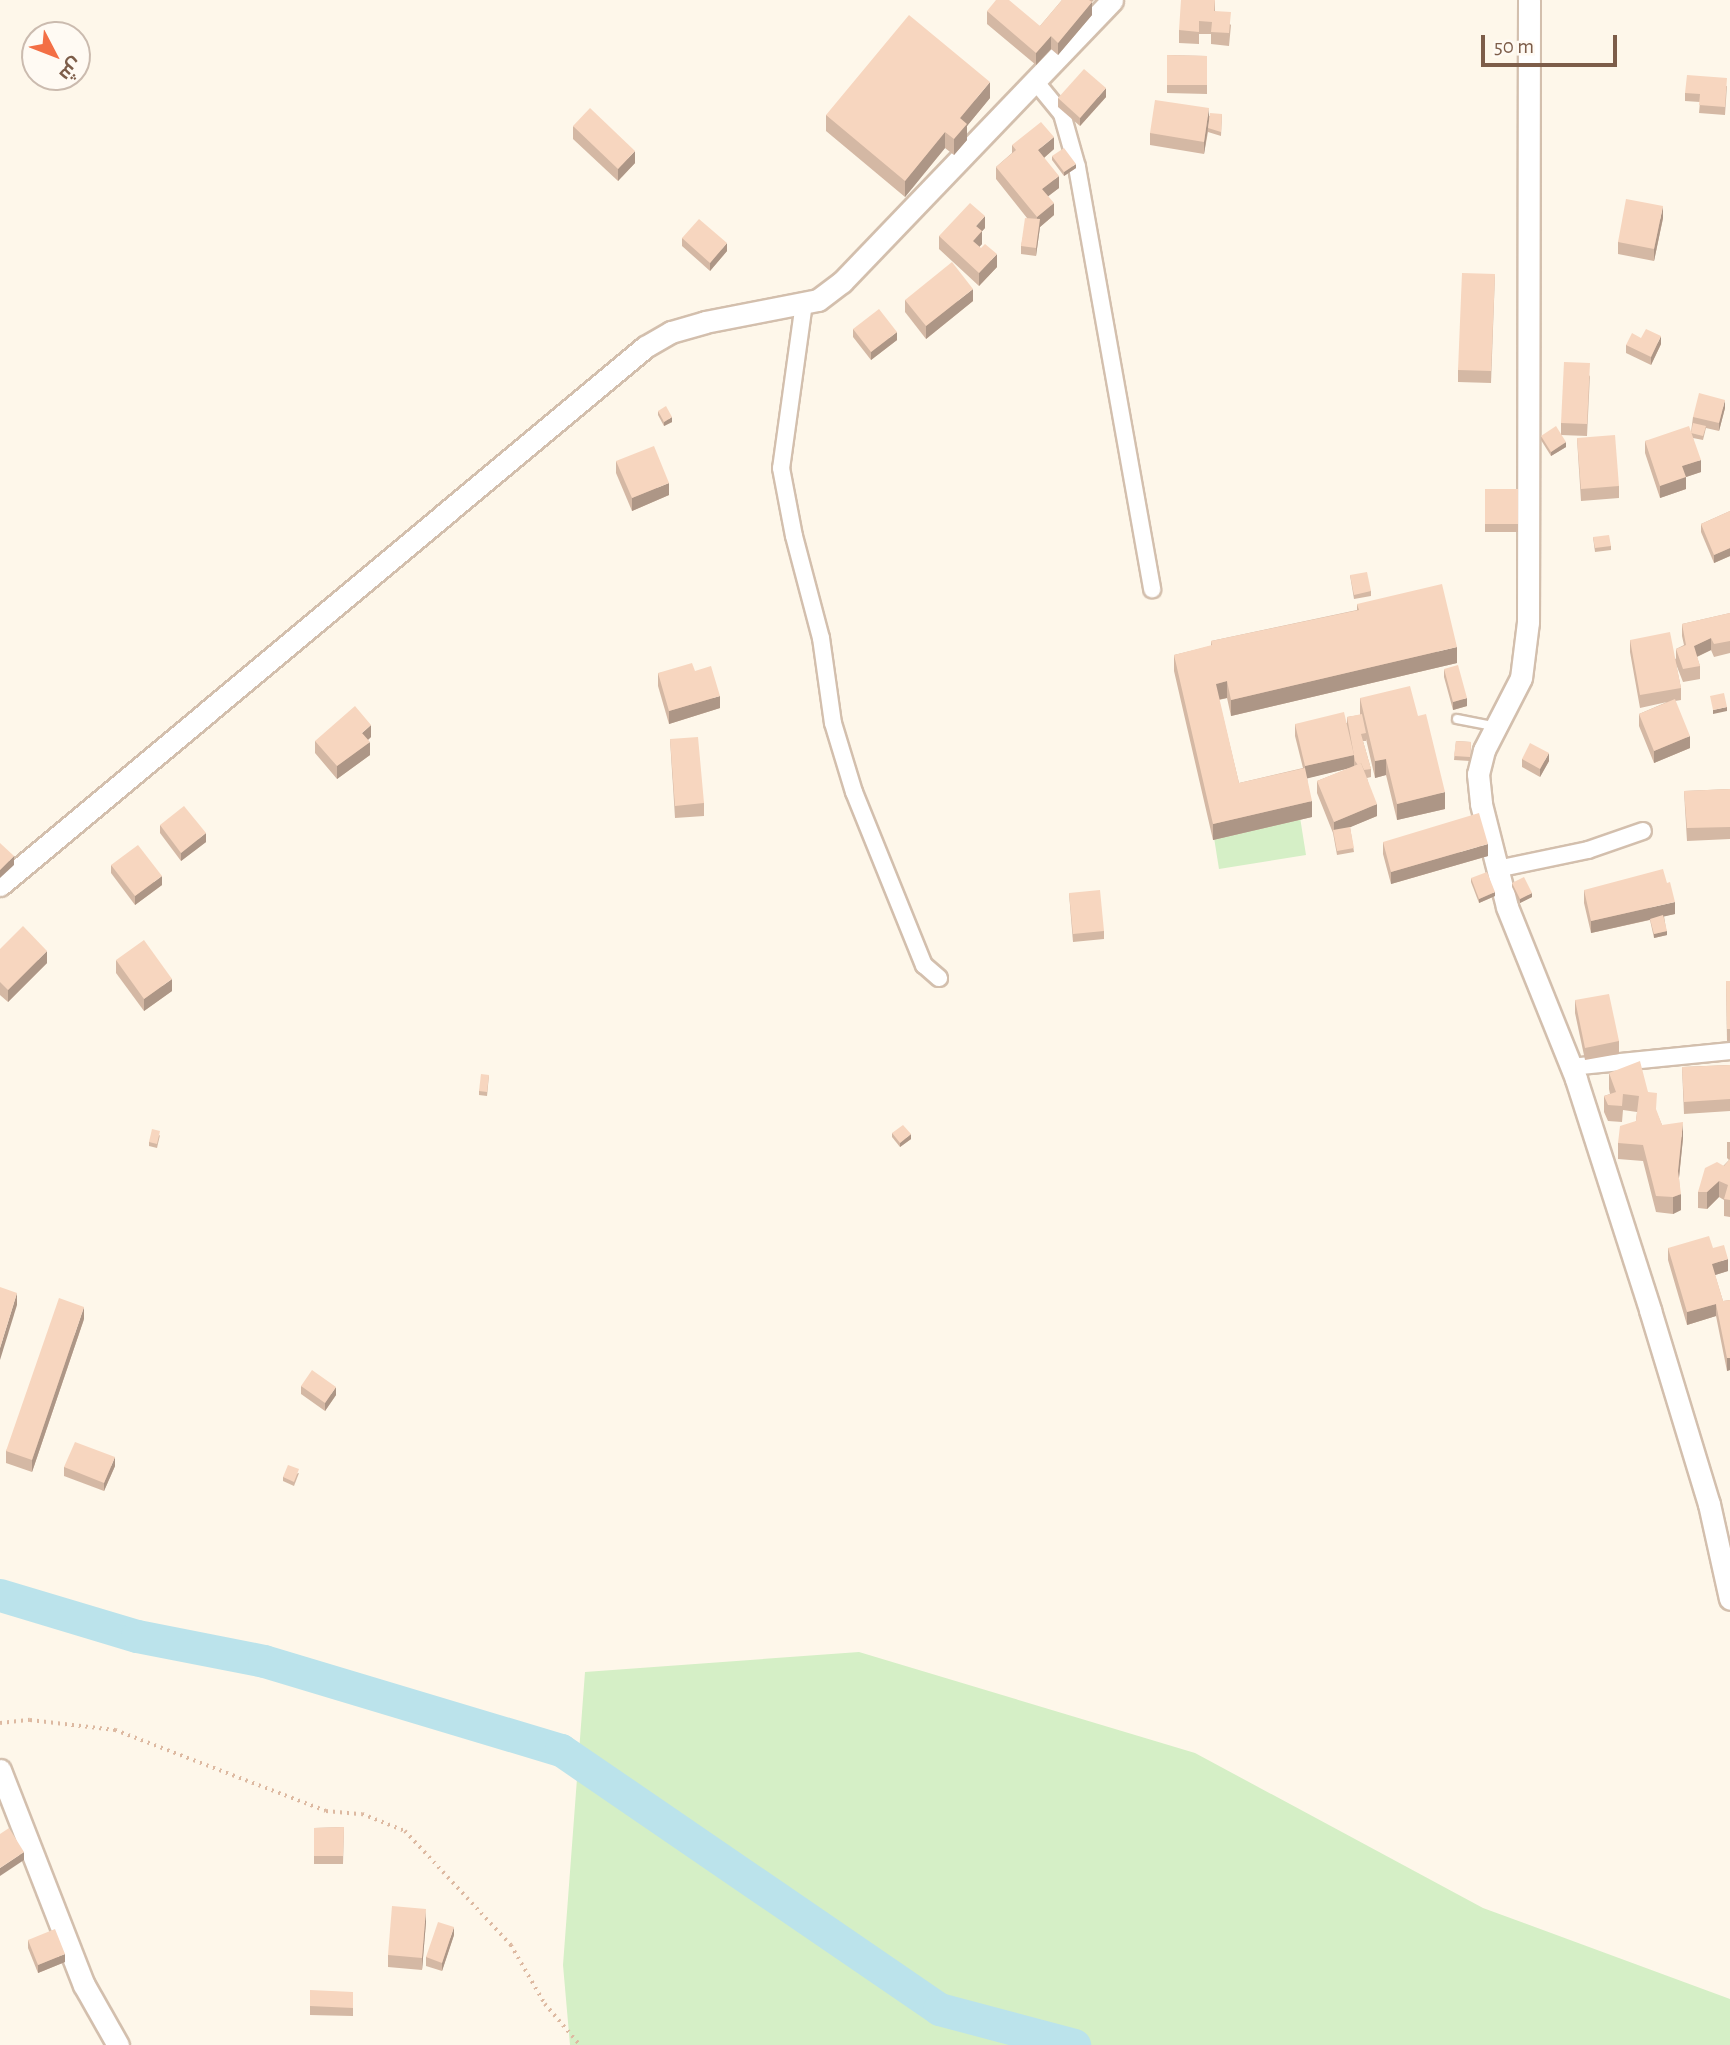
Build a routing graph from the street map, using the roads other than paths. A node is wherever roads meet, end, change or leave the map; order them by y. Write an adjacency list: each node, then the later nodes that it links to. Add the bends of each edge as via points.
1 (1112, 0): 3 (street)
2 (1529, 0): 7 (street, via 1528,622 1521,678)
3 (1035, 80): 4 (street, via 842,282 818,300); 5 (street, via 1062,114 1077,167)
4 (804, 303): 10 (street, via 671,331 645,347); 11 (street, via 781,468 794,536 821,638 833,723 854,792 924,965)
5 (1153, 590)
6 (1457, 719): 7 (lane)
7 (1496, 727): 9 (street, via 1478,774)
8 (1643, 831): 9 (street, via 1588,850)
9 (1497, 869): 13 (street, via 1507,907)
10 (0, 886)
11 (939, 978)
12 (1730, 1051): 13 (street)
13 (1571, 1067): 14 (street, via 1709,1504)
14 (1730, 1599)
15 (0, 1770): 16 (street, via 83,1985)
16 (118, 2045)

